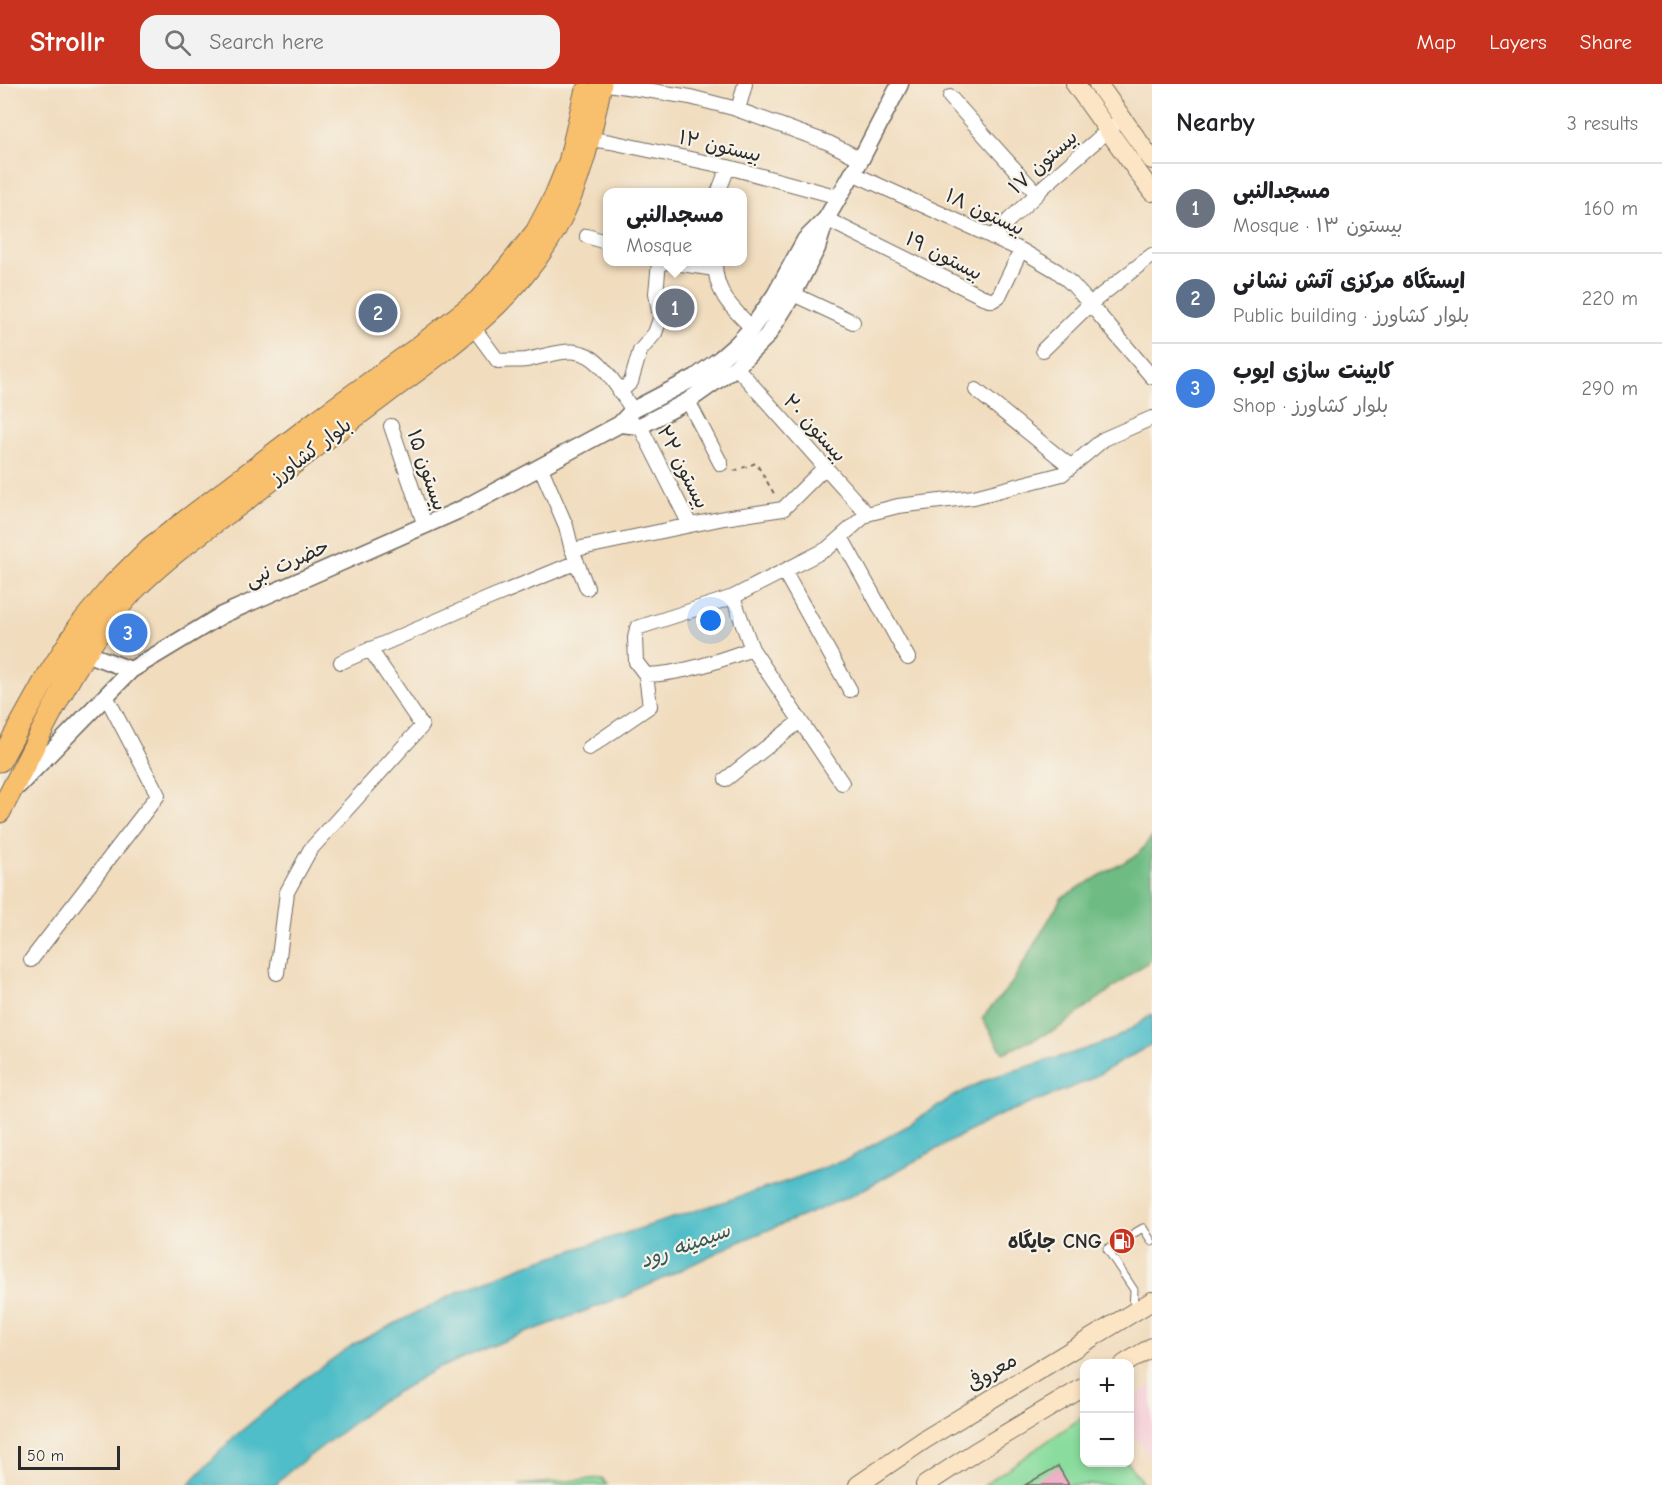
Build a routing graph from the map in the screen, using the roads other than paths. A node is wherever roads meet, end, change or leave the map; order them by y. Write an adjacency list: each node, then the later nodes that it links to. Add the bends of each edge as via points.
1 (588, 84): 33 (main road, بلوار کشاورز, via 569,162 536,232 505,271)
2 (602, 84): 11 (main road, بلوار کشاورز)
3 (608, 84): 9 (street, بیستون ۱۸)
4 (745, 84): 9 (street)
5 (900, 84): 13 (street)
6 (1075, 84): 10 (main road)
7 (1098, 84): 10 (main road)
8 (950, 97): 17 (street)
9 (738, 110): 13 (street, بیستون ۱۸, via 829,143)
10 (1115, 124): 12 (main road); 16 (main road); 17 (street, بیستون ۱۷)
11 (590, 139): 14 (street, بیستون ۱۲); 30 (main road, بلوار کشاورز, via 569,202 547,243 519,282)
12 (1152, 160)
13 (857, 166): 18 (street); 21 (street, بیستون ۱۸)
14 (728, 167): 15 (street); 18 (street, بیستون ۱۲)
15 (720, 188)
16 (1152, 192)
17 (1037, 194): 21 (street, بیستون ۱۷)
18 (839, 196): 19 (street)
19 (826, 219): 23 (street, بیستون ۱۹, via 988,300 999,296); 27 (street, via 817,248); 31 (street, حضرت نبی, via 805,240)
20 (587, 236): 22 (street)
21 (992, 237): 23 (street, بیستون ۱۸)
22 (603, 241)
23 (1021, 250): 28 (street, بیستون ۱۸, via 1057,271)
24 (1152, 255): 28 (street)
25 (659, 266): 37 (street, via 656,293 660,320 655,333 639,351 631,382)
26 (715, 266): 31 (street, via 717,283 729,306)
27 (793, 294): 29 (street); 34 (street, via 766,336)
28 (1090, 304): 32 (street); 35 (street, بیستون ۱۸)
29 (853, 322)
30 (473, 327): 33 (main road, بلوار کشاورز); 37 (street, via 498,361 569,351 584,353 603,367)
31 (752, 328): 39 (street, حضرت نبی, via 696,377)
32 (1043, 350)
33 (422, 357): 58 (main road, بلوار کشاورز, via 176,552 105,623); 67 (main road, بلوار کشاورز, via 318,420 152,547 80,624)
34 (736, 367): 38 (street); 46 (street, بیستون ۲۰)
35 (1152, 377)
36 (976, 390): 45 (street)
37 (620, 392): 39 (street)
38 (688, 400): 43 (street); 44 (street)
39 (633, 410): 41 (street, حضرت نبی)
40 (1152, 418): 45 (street, via 1104,439)
41 (620, 424): 43 (street); 47 (street, حضرت نبی)
42 (391, 426): 50 (street, بیستون ۱۵)
43 (640, 426): 49 (street, بیستون ۲۲)
44 (721, 464)
45 (1070, 466): 48 (street, via 1062,474 974,497 898,506)
46 (825, 467): 48 (street, بیستون ۲۰); 49 (street, via 783,509)
47 (541, 468): 50 (street, حضرت نبی); 52 (street)
48 (867, 514): 51 (street)
49 (690, 525): 52 (street)
50 (425, 526): 61 (street, حضرت نبی, via 222,615)
51 (841, 537): 53 (street, via 827,549); 59 (street)
52 (575, 556): 54 (street); 56 (street)
53 (784, 571): 55 (street); 63 (street)
54 (587, 588)
55 (733, 597): 57 (street); 62 (street, via 637,628 636,662)
56 (370, 649): 60 (street); 72 (street, via 422,726 310,850 286,892)
57 (752, 649): 62 (street, via 660,675); 65 (street)
58 (85, 653): 61 (street); 70 (main road, بلوار کشاورز)
59 (908, 657)
60 (341, 662)
61 (131, 670): 64 (street, حضرت نبی)
62 (646, 675): 66 (street, via 650,706)
63 (850, 690)
64 (106, 696): 70 (street, حضرت نبی); 71 (street, via 158,795)
65 (800, 721): 68 (street); 69 (street)
66 (589, 748)
67 (0, 761)
68 (726, 779)
69 (842, 783)
70 (4, 804)
71 (31, 960)
72 (277, 973)
73 (1152, 1242): 75 (lane, via 1143,1228 1107,1249 1134,1290)
74 (1152, 1300): 75 (main road, معروفی)
75 (1133, 1312): 79 (main road, معروفی)
76 (1152, 1347): 77 (main road)
77 (1132, 1359)
78 (1080, 1389): 80 (main road)
79 (858, 1485)
80 (925, 1485)

